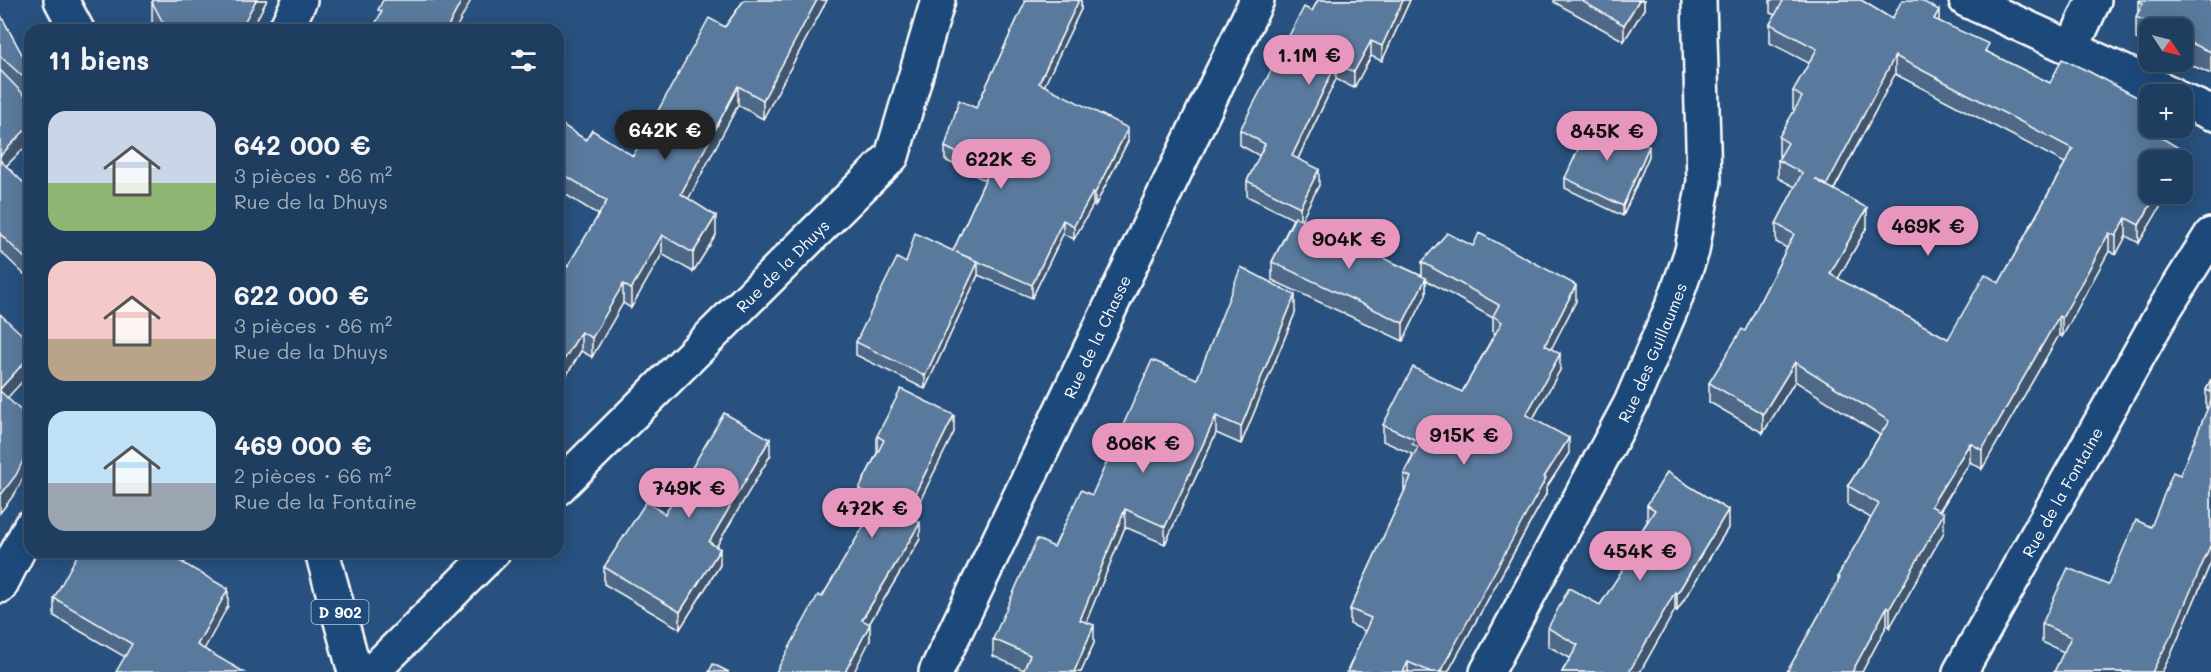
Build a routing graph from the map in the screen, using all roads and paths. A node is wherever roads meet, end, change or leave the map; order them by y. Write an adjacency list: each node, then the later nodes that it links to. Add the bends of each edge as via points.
1 (61, 0): 8 (street)
2 (300, 0): 9 (street)
3 (938, 0): 17 (street, Rue de la Dhuys, via 892,156)
4 (1257, 0): 24 (street, Rue de la Chasse)
5 (1699, 0): 25 (street, Rue des Guillaumes, via 1704,181 1692,251 1630,403)
6 (1966, 0): 10 (street)
7 (2094, 0): 10 (street)
8 (74, 24)
9 (288, 24)
10 (2072, 48): 11 (street)
11 (2150, 84)
12 (2193, 105): 13 (street)
13 (2211, 113)
14 (2211, 235): 16 (street, Rue de la Fontaine)
15 (2211, 278): 16 (street, Rue de la Fontaine)
16 (2164, 310): 26 (street, Rue de la Fontaine)
17 (564, 482)
18 (24, 539): 21 (street)
19 (324, 558): 22 (street, D 902)
20 (487, 558): 23 (street)
21 (0, 586)
22 (355, 672)
23 (372, 672)
24 (936, 672)
25 (1487, 672)
26 (1960, 672)

